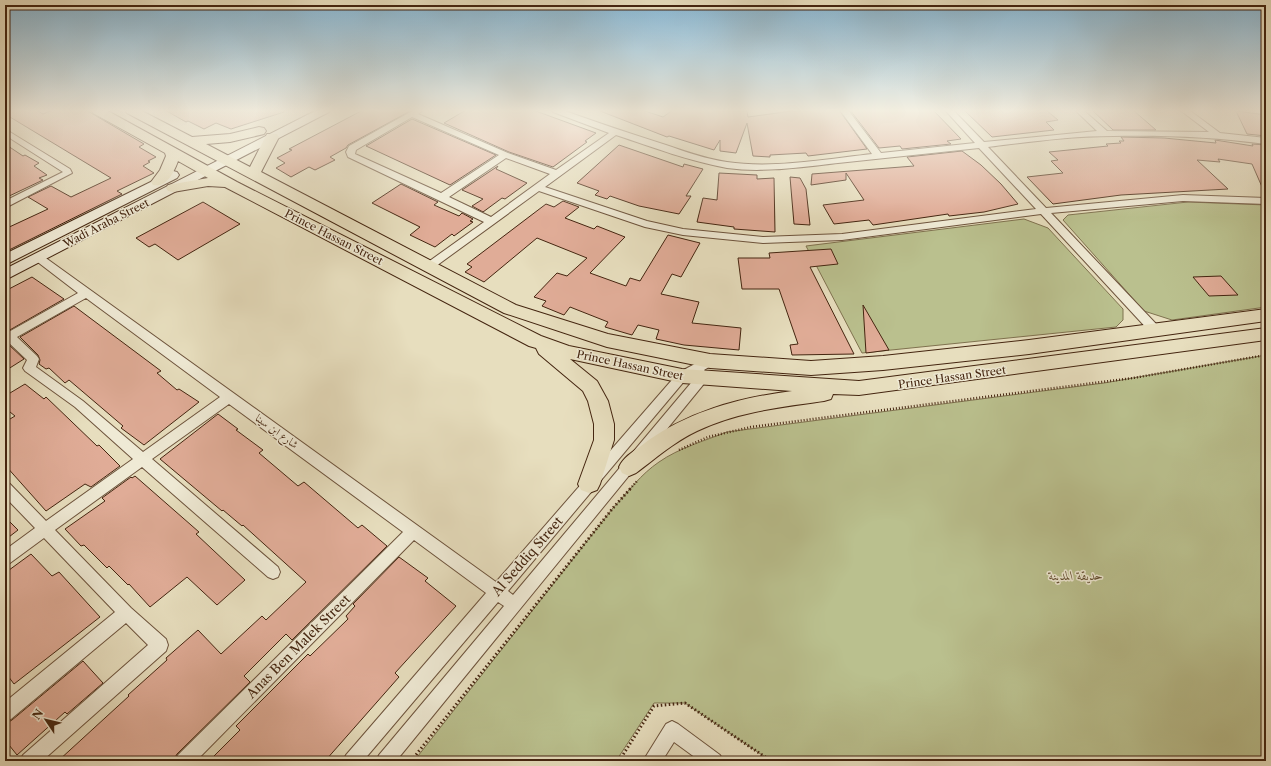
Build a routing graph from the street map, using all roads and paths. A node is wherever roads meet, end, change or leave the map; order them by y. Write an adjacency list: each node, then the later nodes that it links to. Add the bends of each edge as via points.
1 (28, 146): 27 (street, via 68,173)
2 (162, 146): 14 (main road, Prince Hassan Street)
3 (200, 146): 16 (main road, Prince Hassan Street)
4 (237, 146): 16 (main road)
5 (250, 146): 16 (main road)
6 (268, 146): 19 (main road)
7 (356, 146): 25 (street, via 352,148 351,155)
8 (486, 146): 15 (street)
9 (597, 146): 20 (street)
10 (658, 146): 17 (street, via 727,165 796,165)
11 (871, 146): 17 (street)
12 (976, 146): 17 (street)
13 (983, 146): 28 (street)
14 (170, 150): 18 (main road, Prince Hassan Street); 21 (main road, via 172,160)
15 (505, 155): 20 (street); 25 (street)
16 (221, 157): 18 (main road); 19 (main road, Prince Hassan Street)
17 (879, 157)
18 (201, 167): 21 (main road, Wadi Araba Street); 22 (main road, Prince Hassan Street); 23 (main road, Wadi Araba Street)
19 (253, 174): 32 (main road, Prince Hassan Street)
20 (558, 174): 24 (street)
21 (158, 182): 31 (main road, Wadi Araba Street)
22 (232, 185): 23 (main road, via 226,182 208,182); 39 (main road, Prince Hassan Street)
23 (173, 188): 30 (main road, Wadi Araba Street)
24 (538, 188): 28 (street, via 645,224 690,233 763,240 842,237); 29 (street)
25 (442, 197): 29 (street)
26 (1266, 201): 28 (street, via 1184,198)
27 (5, 205)
28 (1043, 211): 36 (street)
29 (491, 222): 32 (street)
30 (39, 258): 33 (main road, Wadi Araba Street); 34 (street, شارع ابن سينا)
31 (5, 260)
32 (428, 267): 41 (main road, Prince Hassan Street, via 510,309 607,340)
33 (5, 275)
34 (86, 293): 38 (street); 45 (street, شارع ابن سينا)
35 (1266, 315): 36 (main road, Prince Hassan Street)
36 (1155, 330): 42 (main road, Prince Hassan Street, via 898,362 811,368)
37 (1266, 334): 44 (main road, Prince Hassan Street)
38 (7, 338): 47 (street, via 33,359 29,368 79,404)
39 (535, 341): 43 (main road, Prince Hassan Street, via 568,352); 49 (main road, via 590,386 598,400 604,424 604,440)
40 (1266, 355): 46 (path, via 1125,379 751,427 708,437)
41 (684, 356): 42 (main road, Prince Hassan Street); 43 (street)
42 (710, 361): 43 (street, Al Seddiq Street)
43 (693, 374): 44 (main road, Prince Hassan Street); 48 (street, Al Seddiq Street); 49 (street, Al Seddiq Street)
44 (859, 388): 48 (main road, via 734,409 671,436)
45 (229, 397): 47 (street); 52 (street, شارع ابن سينا)
46 (678, 451)
47 (142, 460): 51 (street); 54 (street)
48 (634, 473): 56 (street, Al Seddiq Street); 63 (path, via 613,508)
49 (589, 484): 55 (street, Al Seddiq Street)
50 (5, 488): 51 (street)
51 (45, 529): 53 (street); 57 (street)
52 (413, 531): 55 (street, شارع ابن سينا); 60 (street, Anas Ben Malek Street)
53 (5, 558)
54 (274, 572)
55 (496, 592): 56 (street, شارع ابن سينا); 61 (street, Al Seddiq Street)
56 (515, 605): 62 (street, Al Seddiq Street)
57 (126, 612): 58 (street); 59 (street, via 160,644)
58 (6, 709)
59 (29, 761)
60 (184, 761)
61 (352, 761)
62 (385, 761)
63 (411, 761)
64 (652, 761): 65 (street, via 672,730)
65 (714, 761)

